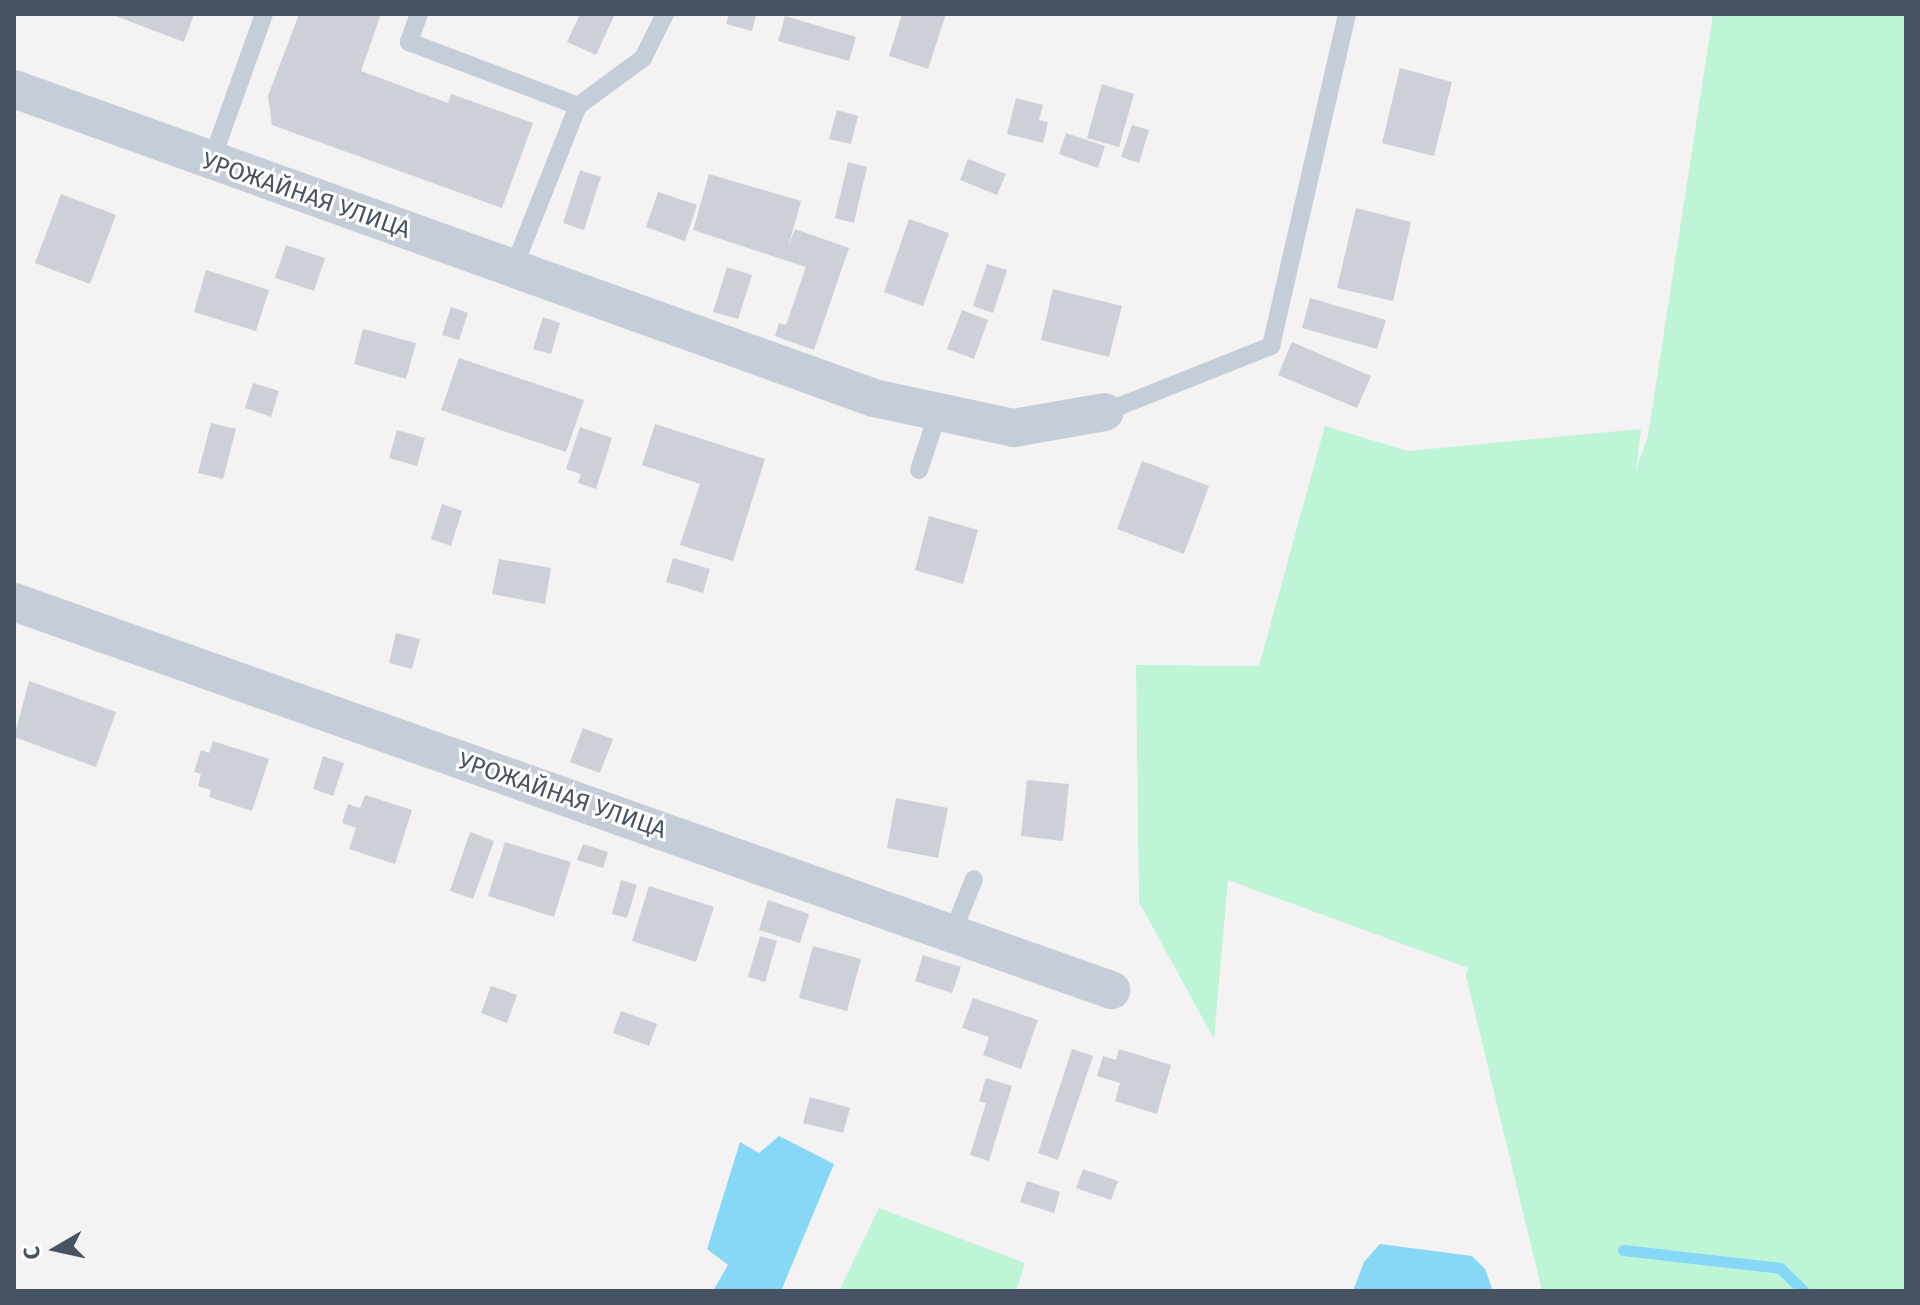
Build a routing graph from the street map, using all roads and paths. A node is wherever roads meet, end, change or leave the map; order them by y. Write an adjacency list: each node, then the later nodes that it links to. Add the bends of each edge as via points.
1 (264, 14): 7 (lane)
2 (419, 14): 6 (lane, via 409,42)
3 (665, 14): 6 (lane, via 643,58)
4 (1347, 14): 9 (lane, via 1271,346)
5 (14, 89): 7 (street, УРОЖАЙНАЯ УЛИЦА)
6 (578, 106): 8 (lane)
7 (211, 162): 8 (street, УРОЖАЙНАЯ УЛИЦА)
8 (513, 269): 10 (street, УРОЖАЙНАЯ УЛИЦА, via 874,398)
9 (1105, 412): 10 (street, УРОЖАЙНАЯ УЛИЦА, via 1014,428)
10 (938, 413): 11 (lane)
11 (919, 470)
12 (14, 602): 14 (street, УРОЖАЙНАЯ УЛИЦА)
13 (974, 879): 14 (lane)
14 (952, 934): 15 (street, УРОЖАЙНАЯ УЛИЦА)
15 (1111, 990)

